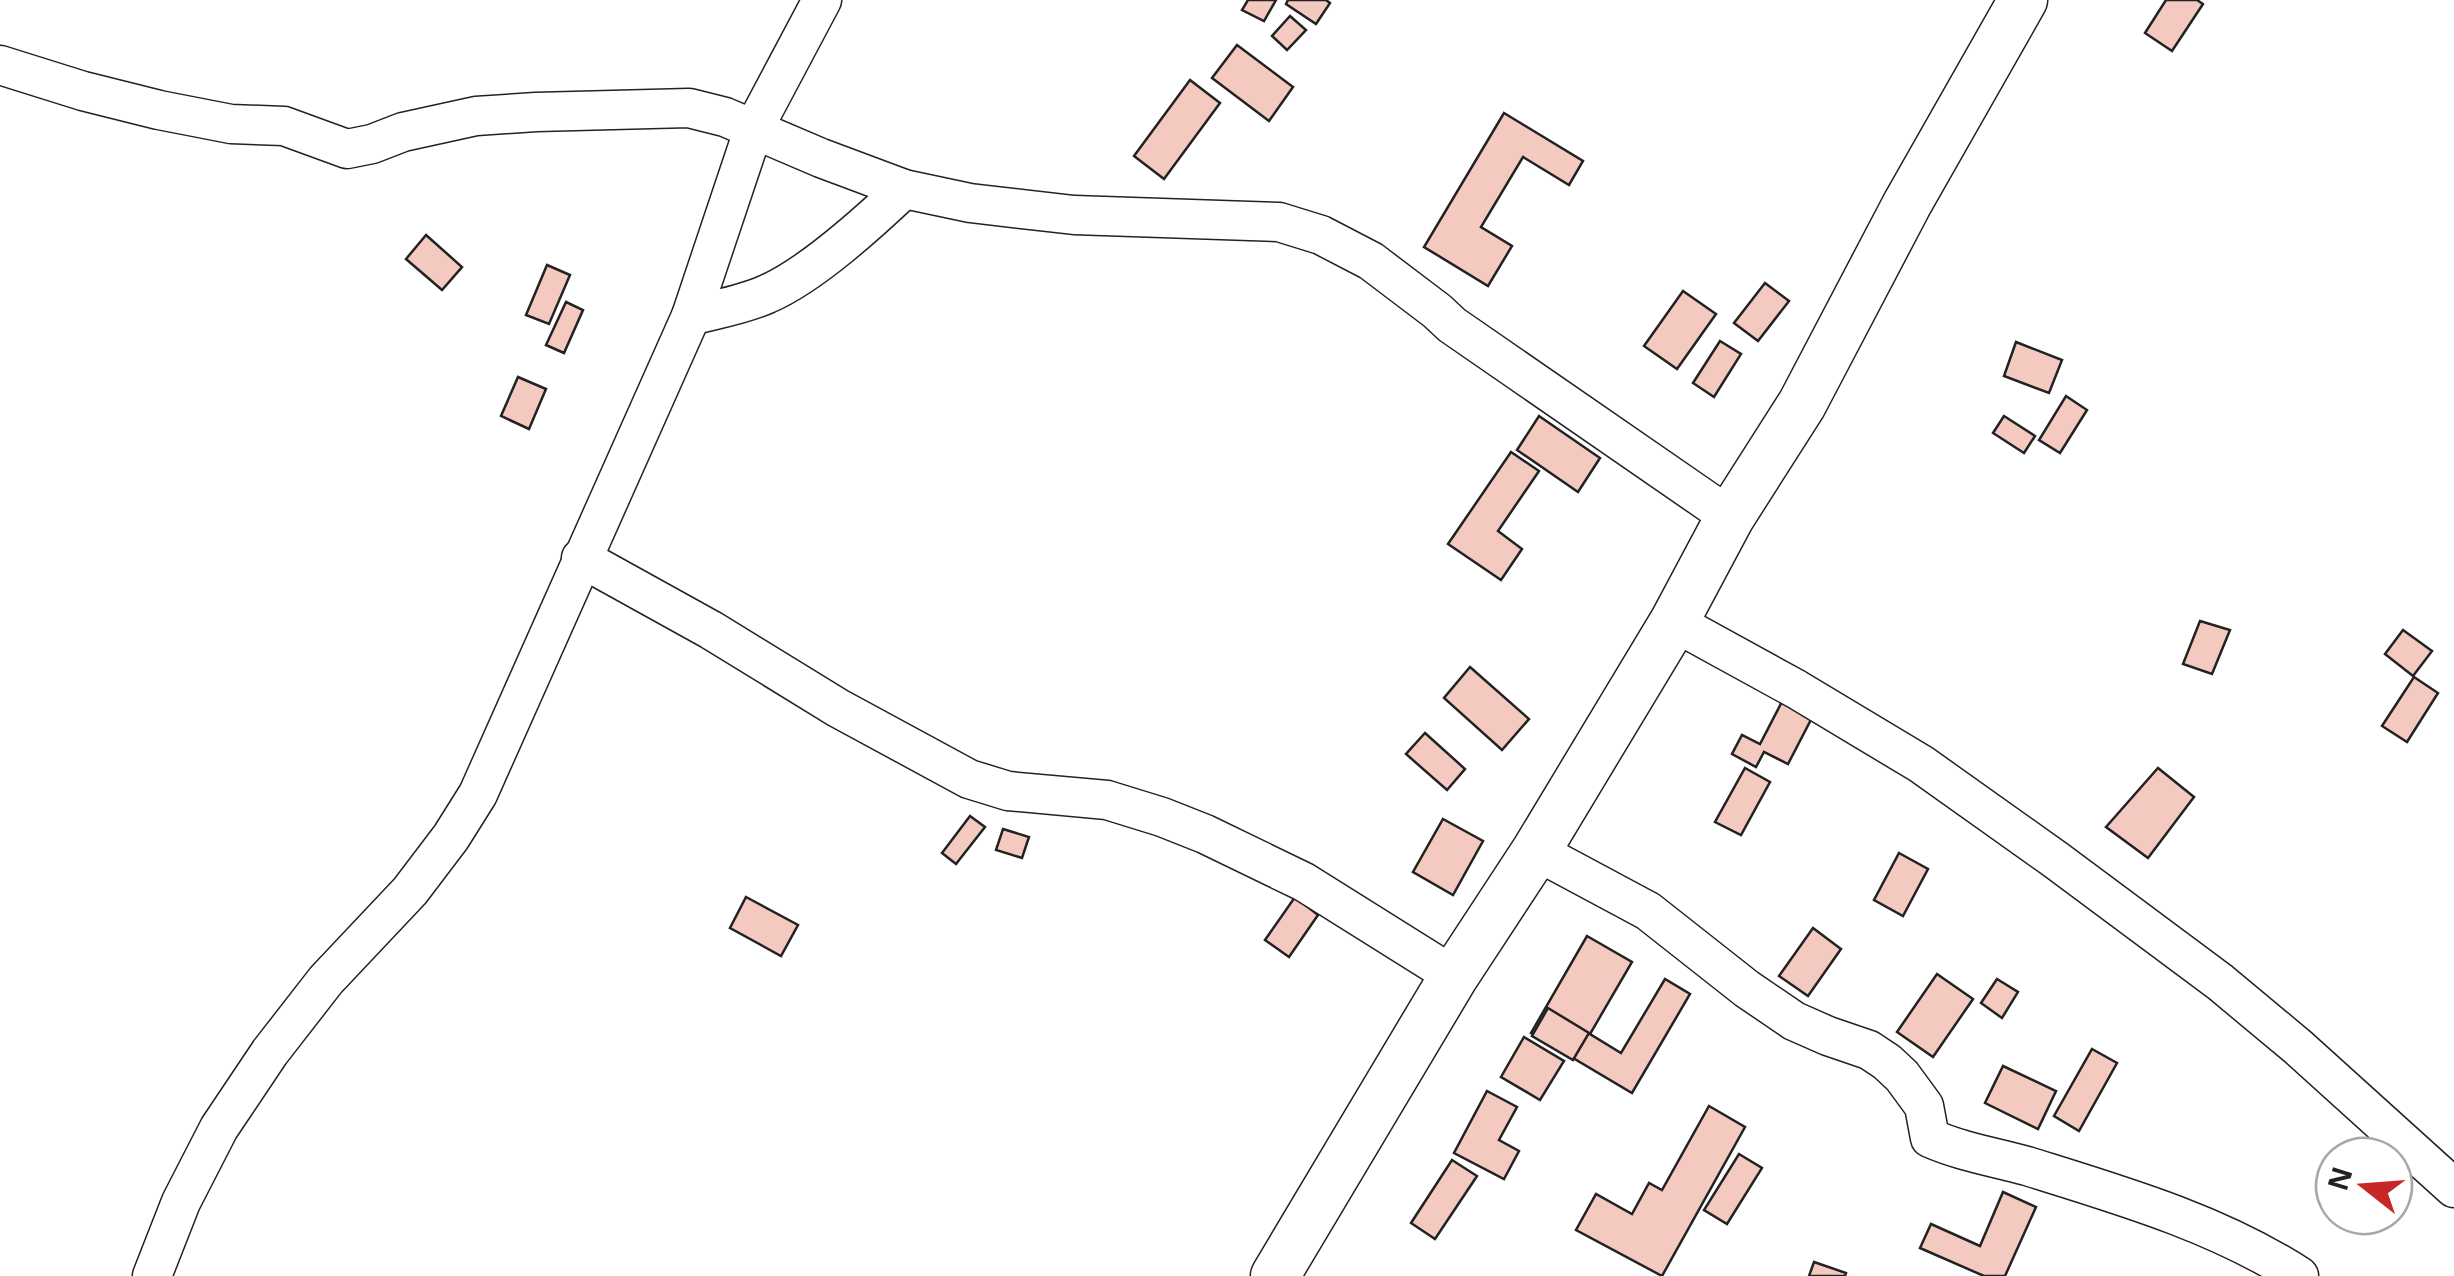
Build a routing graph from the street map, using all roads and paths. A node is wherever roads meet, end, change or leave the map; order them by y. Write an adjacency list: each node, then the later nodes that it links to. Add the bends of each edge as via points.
1 (822, 0): 4 (street)
2 (2023, 0): 7 (street, via 1802,404)
3 (0, 66): 4 (street, via 159,110 284,126 347,148 476,116 536,112 688,108)
4 (754, 128): 5 (street); 6 (street)
5 (904, 189): 6 (street, via 796,278 767,294); 7 (street, via 970,204 1279,222 1321,234 1371,261 1452,325)
6 (691, 316): 8 (street)
7 (1730, 517): 9 (street)
8 (581, 558): 11 (street, via 969,779 1008,791 1107,800 1204,834 1304,882); 13 (street, via 469,808 410,891 270,1052 219,1128)
9 (1674, 622): 10 (street); 12 (street, via 1921,764 2056,860 2220,982)
10 (1536, 851): 11 (street); 15 (street, via 1648,911 1794,1020 1887,1062 1924,1106 1930,1138 2138,1201 2267,1255)
11 (1454, 976): 14 (street)
12 (2454, 1188)
13 (152, 1276)
14 (1276, 1276)
15 (2299, 1276)

